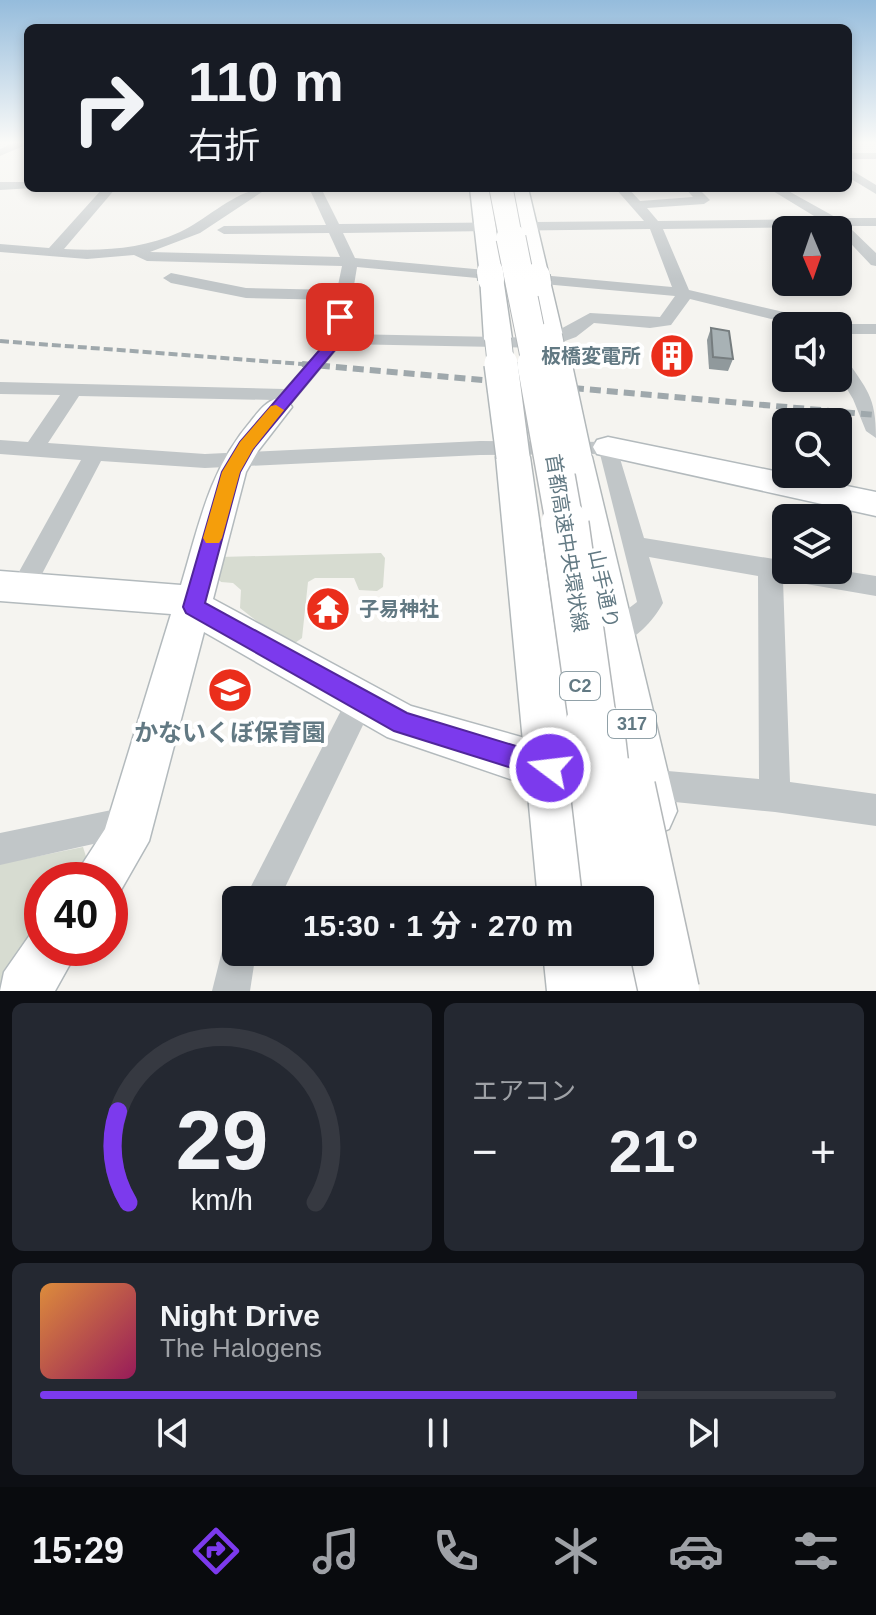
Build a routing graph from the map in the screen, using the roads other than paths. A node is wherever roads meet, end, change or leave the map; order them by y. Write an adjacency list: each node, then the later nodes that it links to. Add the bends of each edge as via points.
1 (106, 192): 23 (street)
2 (255, 192): 22 (street, via 183,236)
3 (317, 192): 18 (street)
4 (481, 192): 16 (main road, 山手通り / 317)
5 (499, 192): 43 (highway, 首都高速中央環状線 / C2, bridge)
6 (519, 192): 17 (main road, 山手通り / 317)
7 (625, 192): 10 (street)
8 (695, 192): 10 (street, via 704,200)
9 (781, 192): 11 (street)
10 (636, 205): 15 (street)
11 (826, 216)
12 (852, 222): 13 (street)
13 (876, 222)
14 (772, 223): 15 (street)
15 (655, 225): 17 (street); 28 (street)
16 (485, 226): 17 (street); 18 (street); 26 (main road, 山手通り / 317)
17 (526, 226): 43 (main road, 山手通り / 317, bridge, via 549,336)
18 (334, 227): 19 (street); 24 (street)
19 (224, 230)
20 (852, 235): 25 (street)
21 (0, 248): 23 (street)
22 (136, 250): 23 (street, via 100,255); 24 (street, via 147,257)
23 (53, 252)
24 (350, 262): 26 (street); 29 (street)
25 (876, 262)
26 (484, 275): 28 (street); 43 (main road, 山手通り / 317, bridge, via 498,339)
27 (171, 278): 29 (street, via 246,293)
28 (682, 292): 30 (street); 33 (street, via 665,321 590,318 546,343)
29 (344, 295): 33 (street)
30 (772, 314)
31 (852, 329): 32 (street)
32 (876, 329)
33 (337, 339): 37 (street)
34 (852, 382): 38 (street)
35 (0, 388): 36 (street)
36 (73, 390): 37 (street); 40 (street)
37 (284, 401): 42 (street)
38 (876, 431)
39 (0, 447): 40 (street)
40 (34, 449): 41 (street)
41 (95, 453): 42 (street); 48 (street)
42 (238, 459): 43 (street, via 480,448); 49 (street)
43 (560, 461): 44 (street); 45 (street); 50 (main road, 山手通り / 317); 52 (main road, 山手通り / 317); 61 (highway, 首都高速中央環状線 / C2); 62 (highway, 首都高速中央環状線 / C2, bridge); 73 (highway, bridge, via 602,686); 74 (highway, bridge)
44 (876, 504)
45 (634, 545): 46 (street); 50 (street, via 650,603)
46 (770, 568): 47 (street); 54 (street)
47 (876, 586)
48 (6, 590): 49 (street, via 181,600)
49 (194, 607): 51 (street); 56 (street)
50 (613, 635): 53 (main road, 山手通り / 317)
51 (361, 700): 52 (street, via 402,723); 59 (street)
52 (550, 768): 53 (street); 60 (main road, 山手通り / 317)
53 (645, 784): 54 (street); 75 (main road, 山手通り / 317)
54 (775, 796): 55 (street)
55 (876, 810)
56 (131, 822): 57 (street); 58 (street)
57 (0, 849)
58 (112, 862)
59 (268, 886)
60 (564, 886)
61 (603, 886)
62 (612, 886)
63 (40, 966): 68 (street)
64 (235, 966): 69 (street)
65 (575, 966): 70 (main road)
66 (608, 966): 71 (highway)
67 (617, 966): 72 (highway)
68 (23, 991)
69 (231, 991)
70 (578, 991)
71 (608, 991)
72 (617, 991)
73 (669, 991)
74 (675, 991)
75 (689, 991)

